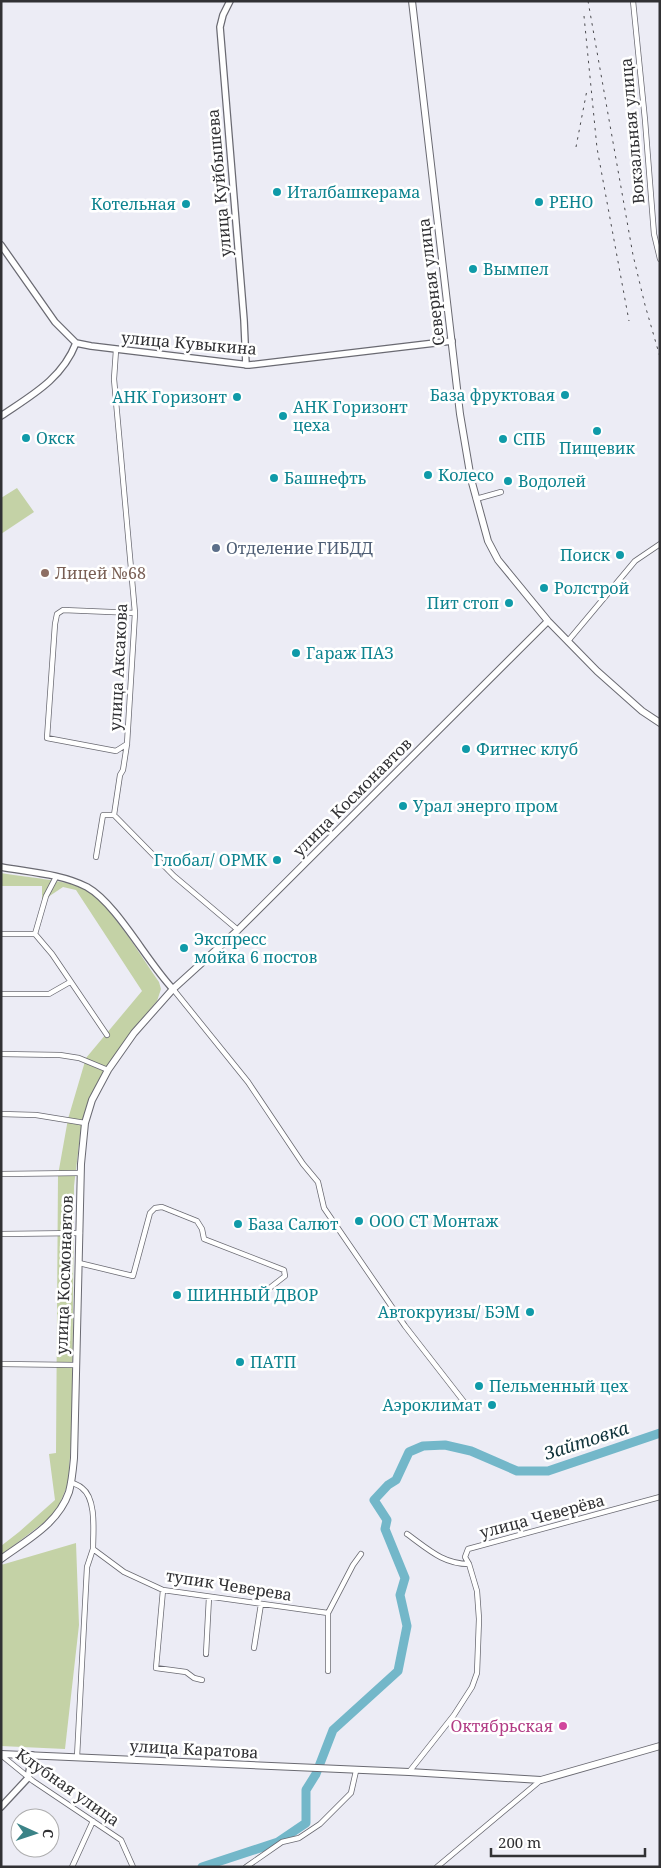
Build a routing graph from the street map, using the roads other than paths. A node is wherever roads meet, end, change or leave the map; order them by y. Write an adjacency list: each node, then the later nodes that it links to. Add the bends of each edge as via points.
1 (230, 1): 9 (street, улица Куйбышева, via 220,27)
2 (412, 1): 6 (main road, Северная улица)
3 (633, 1): 5 (street, Вокзальная улица, via 654,234)
4 (1, 245): 7 (street, via 55,322)
5 (660, 259)
6 (452, 341): 9 (street, улица Кувыкина); 12 (main road, Северная улица, via 470,480)
7 (76, 343): 8 (street, улица Кувыкина); 10 (street, via 61,370 40,390)
8 (116, 350): 9 (street, улица Кувыкина); 14 (street, улица Аксакова, via 114,378)
9 (246, 365)
10 (1, 416)
11 (500, 492): 12 (street)
12 (476, 499): 15 (main road, Северная улица, via 488,541 498,560)
13 (660, 544): 16 (street, via 635,561)
14 (135, 613): 18 (street, улица Аксакова); 18 (street, via 63,610 58,614 47,738 116,751)
15 (548, 621): 16 (main road, Северная улица); 23 (main road, улица Космонавтов)
16 (568, 641): 17 (main road, Северная улица, via 597,671)
17 (660, 723)
18 (126, 744): 19 (street, улица Аксакова)
19 (114, 815): 20 (street, via 103,815); 23 (street, via 174,876)
20 (96, 857)
21 (1, 867): 22 (street)
22 (56, 877): 25 (street, via 46,896); 27 (street, via 97,894)
23 (238, 930): 27 (main road, улица Космонавтов)
24 (1, 934): 25 (street)
25 (35, 934): 26 (street)
26 (70, 982): 28 (street, via 49,994); 29 (street)
27 (173, 989): 31 (main road, улица Космонавтов, via 134,1033); 42 (street, via 248,1082 318,1182 324,1208 405,1326)
28 (1, 994)
29 (107, 1035)
30 (1, 1054): 31 (street, via 79,1058)
31 (108, 1070): 33 (main road, улица Космонавтов, via 92,1100)
32 (1, 1114): 33 (street, via 36,1115)
33 (85, 1123): 34 (main road, улица Космонавтов)
34 (80, 1173): 35 (street); 36 (main road, улица Космонавтов)
35 (1, 1174)
36 (80, 1233): 37 (street); 38 (main road, улица Космонавтов)
37 (1, 1234)
38 (79, 1263): 39 (street, via 133,1276 150,1213 162,1207 197,1222 204,1239 284,1270 285,1276); 41 (main road, улица Космонавтов)
39 (262, 1294)
40 (1, 1364): 41 (street)
41 (75, 1365): 43 (main road, улица Космонавтов)
42 (468, 1407)
43 (71, 1482): 46 (street, via 83,1488 90,1501 94,1519); 48 (main road, улица Космонавтов, via 65,1502 44,1529)
44 (660, 1497): 49 (street, улица Чеверёва, via 468,1549 465,1557)
45 (407, 1534): 49 (street, via 438,1557 455,1564)
46 (93, 1549): 50 (street, тупик Чеверева, via 124,1572); 61 (street, via 88,1567)
47 (361, 1554): 53 (street)
48 (1, 1558)
49 (469, 1564): 63 (street, via 477,1591 477,1672 472,1687 454,1715)
50 (163, 1590): 51 (street, тупик Чеверева); 57 (street, via 156,1668 186,1672)
51 (209, 1597): 52 (street, тупик Чеверева); 55 (street)
52 (261, 1604): 53 (street, тупик Чеверева); 54 (street)
53 (328, 1613): 56 (street)
54 (254, 1648)
55 (206, 1654)
56 (328, 1671)
57 (202, 1680)
58 (660, 1746): 65 (main road, улица Каратова)
59 (1, 1754): 60 (main road, улица Каратова); 64 (street, Клубная улица)
60 (32, 1755): 61 (main road, улица Каратова); 64 (street)
61 (77, 1757): 62 (main road, улица Каратова)
62 (356, 1771): 63 (main road, улица Каратова); 70 (street, via 351,1793 320,1824 299,1838 282,1842)
63 (408, 1772): 65 (main road, улица Каратова)
64 (28, 1778): 66 (street); 67 (street, Клубная улица)
65 (541, 1780): 71 (street)
66 (1, 1808)
67 (93, 1821): 68 (street); 69 (street, Клубная улица, via 121,1840)
68 (72, 1867)
69 (133, 1867)
70 (246, 1867)
71 (437, 1867)

